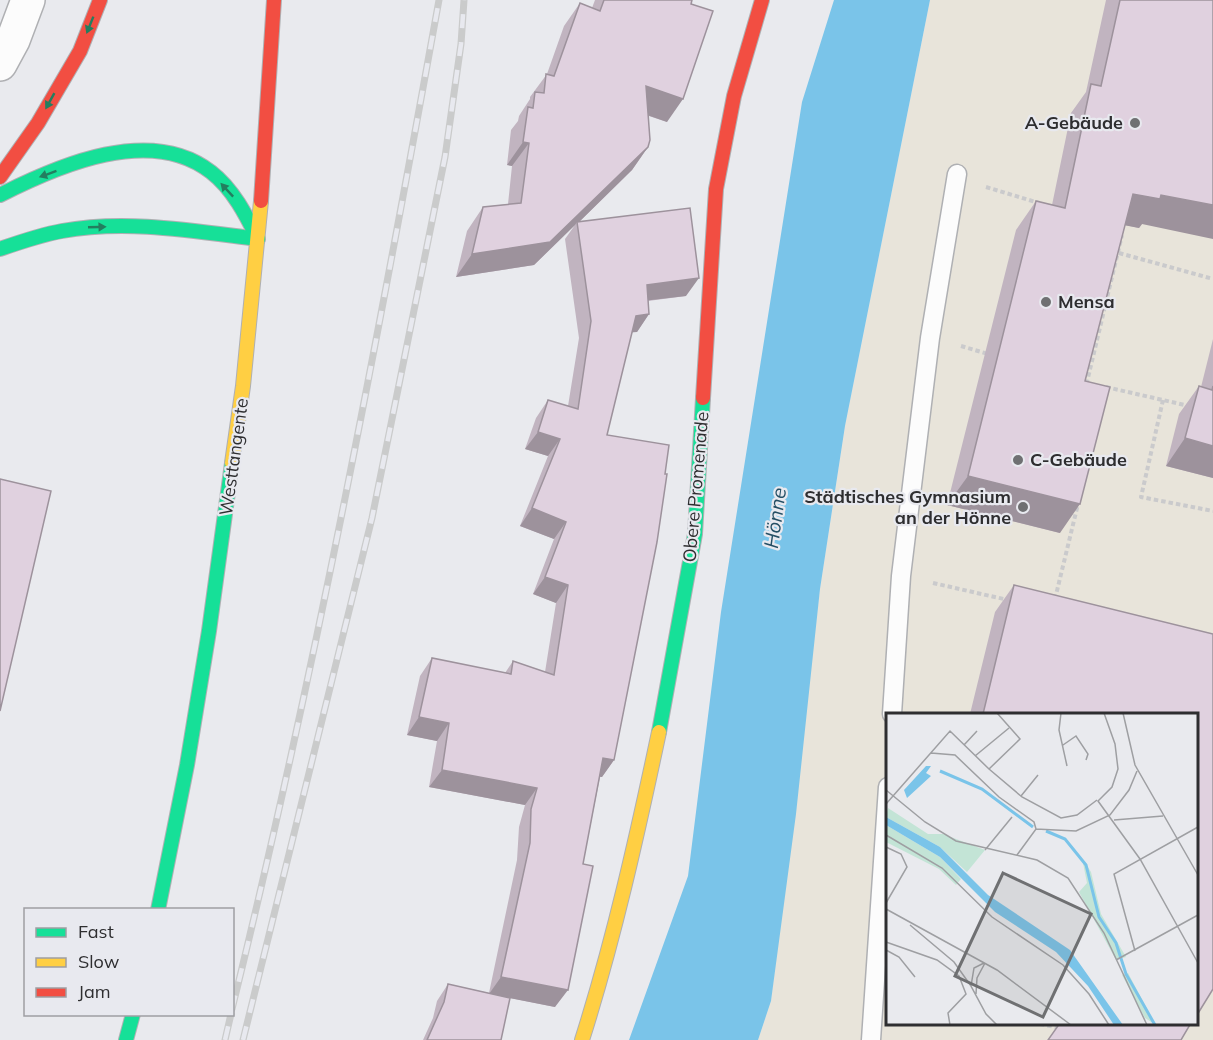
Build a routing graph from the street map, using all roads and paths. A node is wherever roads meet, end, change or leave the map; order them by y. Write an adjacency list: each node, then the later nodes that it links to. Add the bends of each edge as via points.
1 (28, 0): 5 (street, via 14,40)
2 (100, 0): 7 (street, one-way to 7, via 80,51 38,123)
3 (274, 0): 11 (street, Westtangente)
4 (762, 0): 36 (street, Obere Promenade, via 734,96 716,189 695,534 631,861)
5 (0, 64)
6 (957, 176): 9 (path, via 1041,203); 16 (lane)
7 (0, 177)
8 (0, 195): 11 (street, one-way to 8, via 235,199 204,167 163,151 139,150 80,162)
9 (1038, 211)
10 (1124, 225): 14 (path)
11 (258, 239): 12 (street, one-way to 11, via 74,228 159,226); 31 (street, Westtangente, via 243,386 209,631)
12 (0, 249)
13 (1108, 249): 14 (path)
14 (1119, 253): 15 (path); 19 (path)
15 (1213, 279)
16 (930, 338): 17 (path); 26 (lane)
17 (998, 357)
18 (1076, 379): 19 (path)
19 (1087, 382): 20 (path)
20 (1107, 387): 21 (path); 22 (path)
21 (1104, 398)
22 (1163, 400): 23 (path); 25 (path, via 1141,497)
23 (1195, 408)
24 (1080, 498): 28 (path)
25 (1213, 511)
26 (901, 576): 27 (path); 29 (lane)
27 (1018, 602)
28 (1053, 609)
29 (892, 713)
30 (886, 817): 37 (lane)
31 (158, 908)
32 (132, 1016): 35 (street)
33 (1048, 1025): 34 (path)
34 (1060, 1028)
35 (126, 1040)
36 (582, 1040)
37 (871, 1040)

